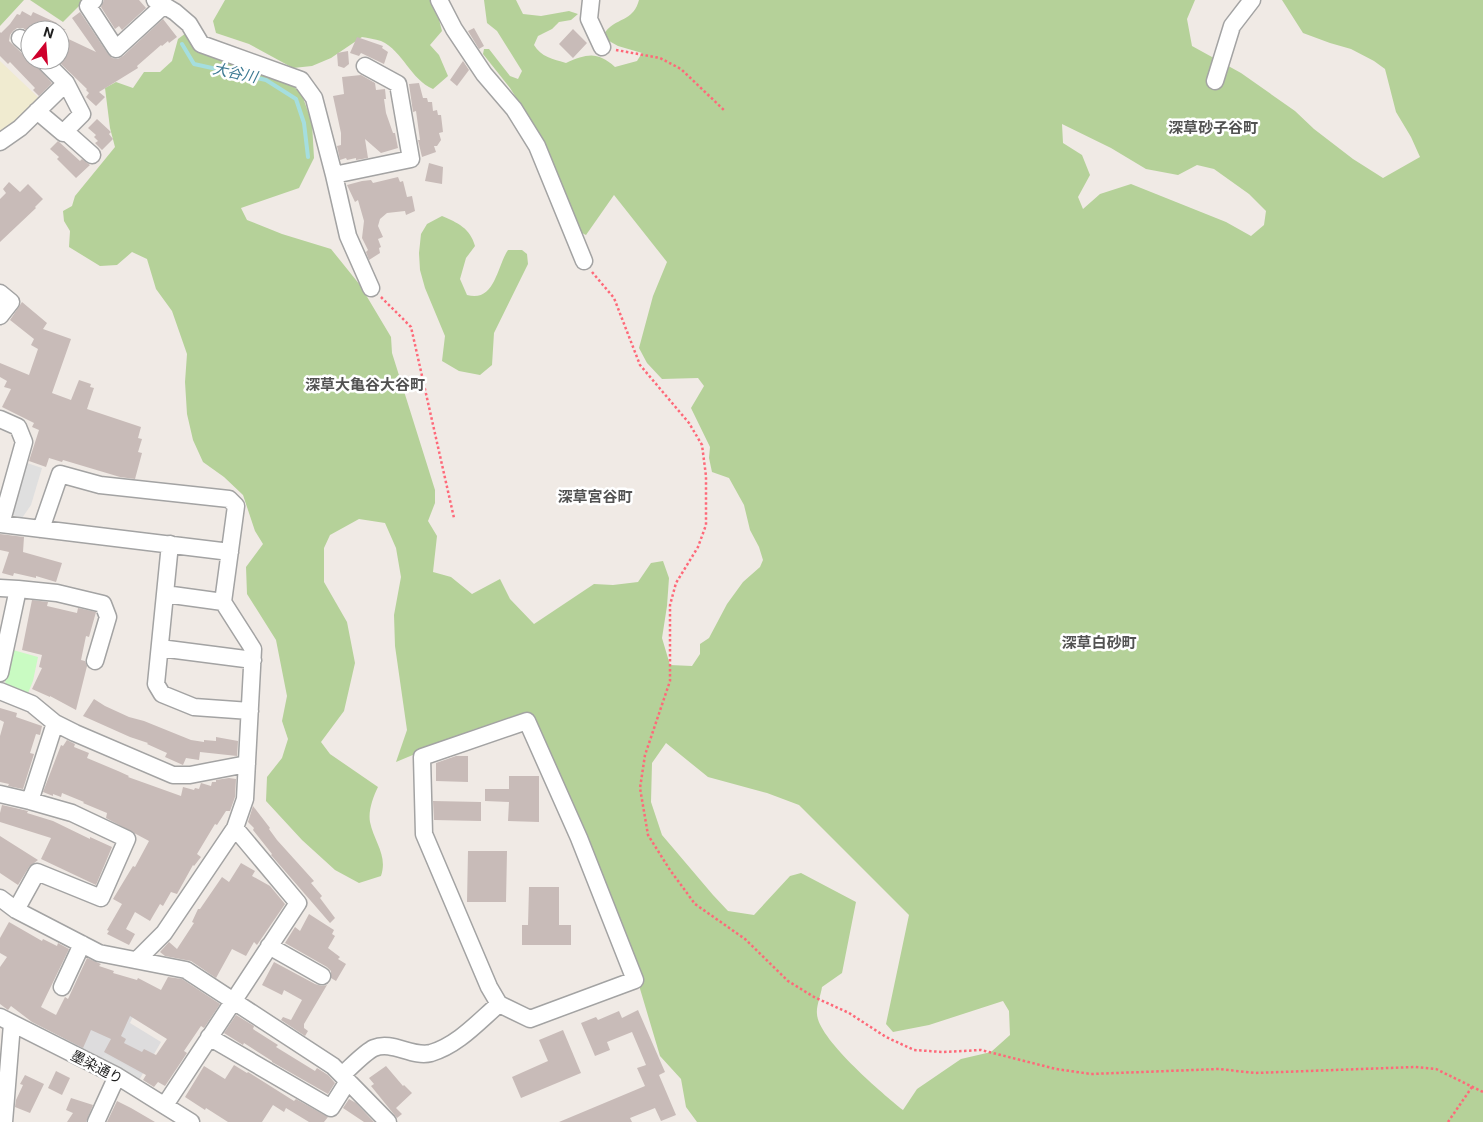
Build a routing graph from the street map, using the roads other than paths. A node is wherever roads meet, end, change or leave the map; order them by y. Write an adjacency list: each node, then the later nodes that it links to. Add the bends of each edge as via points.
1 (94, 0): 5 (street, via 88,6 116,49)
2 (439, 0): 16 (street, via 484,74 514,109 537,146)
3 (591, 0): 6 (street, via 589,19)
4 (1252, 0): 9 (street, via 1232,26)
5 (165, 6): 15 (street, via 189,24 201,44 301,80 314,98)
6 (602, 47)
7 (365, 66): 15 (street, via 398,84 411,159)
8 (53, 70): 10 (street)
9 (1215, 81)
10 (66, 83): 11 (street); 12 (street, via 82,114)
11 (37, 111): 12 (street, via 63,133); 13 (street)
12 (65, 131): 14 (street)
13 (0, 142)
14 (92, 155)
15 (334, 175): 17 (street, via 348,236)
16 (584, 261)
17 (371, 288)
18 (0, 294): 19 (street, via 11,302)
19 (0, 316)
20 (0, 419): 21 (street, via 18,427 24,442)
21 (1, 524): 22 (street)
22 (41, 529): 23 (street); 24 (street, via 60,474 100,485 229,499 236,506)
23 (170, 544): 24 (street); 27 (street)
24 (230, 552): 28 (street)
25 (0, 588): 26 (street)
26 (18, 589): 31 (street, via 57,593 103,604 108,617); 32 (street)
27 (165, 594): 28 (street); 29 (street)
28 (223, 602): 30 (street, via 253,649)
29 (160, 648): 30 (street); 34 (street, via 156,684 162,694 194,707)
30 (252, 660): 34 (street)
31 (96, 662)
32 (0, 673)
33 (0, 691): 35 (street, via 32,704)
34 (250, 710): 36 (street)
35 (55, 723): 36 (street, via 173,775); 38 (street)
36 (247, 764): 39 (street, via 245,799)
37 (0, 794): 38 (street)
38 (30, 801): 41 (street, via 72,814 127,839 101,898 37,872)
39 (235, 828): 43 (street, via 298,903); 44 (street, via 164,932)
40 (0, 898): 41 (street)
41 (16, 910): 42 (street)
42 (82, 944): 44 (street, via 99,953); 46 (street)
43 (269, 946): 45 (street); 47 (street)
44 (137, 960): 47 (street, via 186,970)
45 (322, 976)
46 (62, 987)
47 (233, 1000): 50 (street); 52 (street, via 333,1066)
48 (499, 1004): 48 (street, via 424,834 422,757 527,721 579,838 634,980 530,1019); 52 (street, via 453,1044 430,1053 382,1046 373,1048)
49 (6, 1021): 51 (street, 墨染通り); 54 (street)
50 (209, 1037): 52 (street, via 331,1108); 53 (street)
51 (117, 1076): 53 (street, 墨染通り); 56 (street)
52 (345, 1078): 57 (street)
53 (165, 1106): 55 (street, 墨染通り)
54 (3, 1113)
55 (184, 1120)
56 (96, 1122)
57 (388, 1122)

